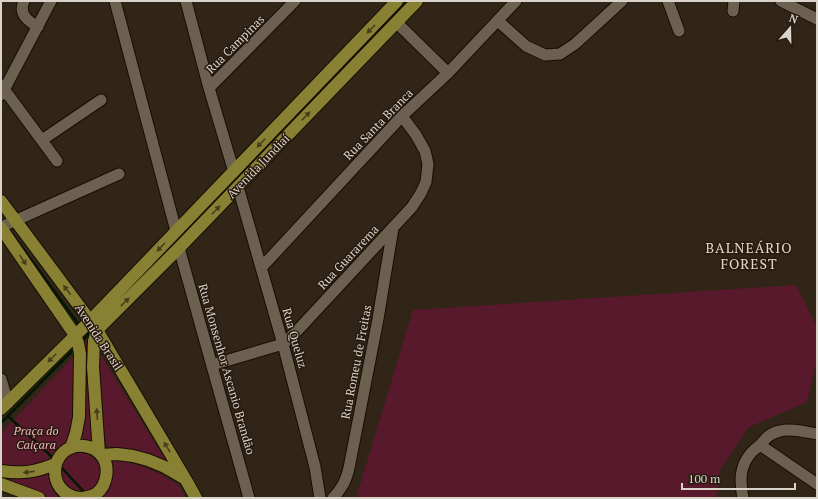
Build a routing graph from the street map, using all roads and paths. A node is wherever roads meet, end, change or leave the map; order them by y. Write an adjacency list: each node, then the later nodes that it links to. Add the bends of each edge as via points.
1 (24, 1): 15 (street, via 23,13 28,21)
2 (51, 1): 15 (street)
3 (115, 1): 30 (street)
4 (295, 1): 18 (street, Rua Campinas)
5 (397, 1): 24 (main road, Avenida Jundiaí, one-way to 24)
6 (417, 1): 14 (main road, Avenida Jundiaí)
7 (516, 1): 13 (street, Rua Santa Branca)
8 (622, 1): 13 (street, via 575,44 560,54 545,55 526,46)
9 (668, 1): 16 (street)
10 (781, 1): 12 (street)
11 (187, 2): 18 (street)
12 (817, 19)
13 (498, 21): 17 (street, Rua Santa Branca)
14 (397, 23): 17 (street); 26 (main road, Avenida Jundiaí, one-way to 14)
15 (38, 27): 19 (street)
16 (679, 31)
17 (448, 72): 21 (street, Rua Santa Branca)
18 (209, 88): 24 (street)
19 (2, 90): 22 (street)
20 (101, 100): 22 (street)
21 (402, 116): 29 (street, Rua Guararema, via 416,134 425,151 428,164 426,182 421,193); 32 (street, Rua Santa Branca)
22 (42, 140): 23 (street)
23 (57, 161)
24 (234, 172): 30 (main road, Avenida Jundiaí)
25 (119, 174): 28 (street)
26 (238, 187): 31 (main road, Avenida Jundiaí, one-way to 26); 32 (street, Rua Queluz)
27 (1, 201): 28 (main road, Avenida Brasil)
28 (6, 225): 33 (main road, Avenida Brasil, one-way to 28); 33 (main road, Avenida Brasil, one-way to 33)
29 (393, 227): 34 (street, Rua Guararema, via 298,331); 53 (street, Rua Romeu de Freitas, via 349,468 346,480)
30 (176, 231): 33 (main road, Avenida Jundiaí, one-way to 33)
31 (179, 248): 33 (main road, Avenida Jundiaí, one-way to 31); 35 (street, Rua Monsenhor Ascanio Brandão)
32 (261, 268): 34 (street, Rua Queluz)
33 (86, 332): 37 (main road, one-way to 37); 40 (main road, via 79,417); 41 (main road, one-way to 33, via 93,367 94,340); 44 (main road, Avenida Brasil, one-way to 33)
34 (283, 344): 35 (street, Rua Guararema); 52 (street, Rua Queluz, via 315,467)
35 (212, 365): 51 (street, Rua Monsenhor Ascanio Brandão)
36 (1, 379): 37 (street)
37 (4, 406)
38 (817, 434): 39 (street, via 779,431 770,434)
39 (760, 445): 46 (street); 54 (street, via 749,455 743,467 740,481)
40 (71, 448): 41 (main road, via 87,447); 42 (main road, via 64,452)
41 (100, 454): 44 (main road, via 133,456 148,460); 49 (main road, via 107,469 103,486 90,497)
42 (55, 464): 43 (main road, one-way to 43, via 42,470 28,472); 48 (main road, via 54,472 60,488)
43 (1, 471)
44 (186, 480): 50 (main road, Avenida Brasil)
45 (1, 484): 47 (main road)
46 (817, 484)
47 (39, 498)
48 (77, 498)
49 (82, 498)
50 (196, 498)
51 (249, 498)
52 (320, 498)
53 (334, 498)
54 (742, 498)

